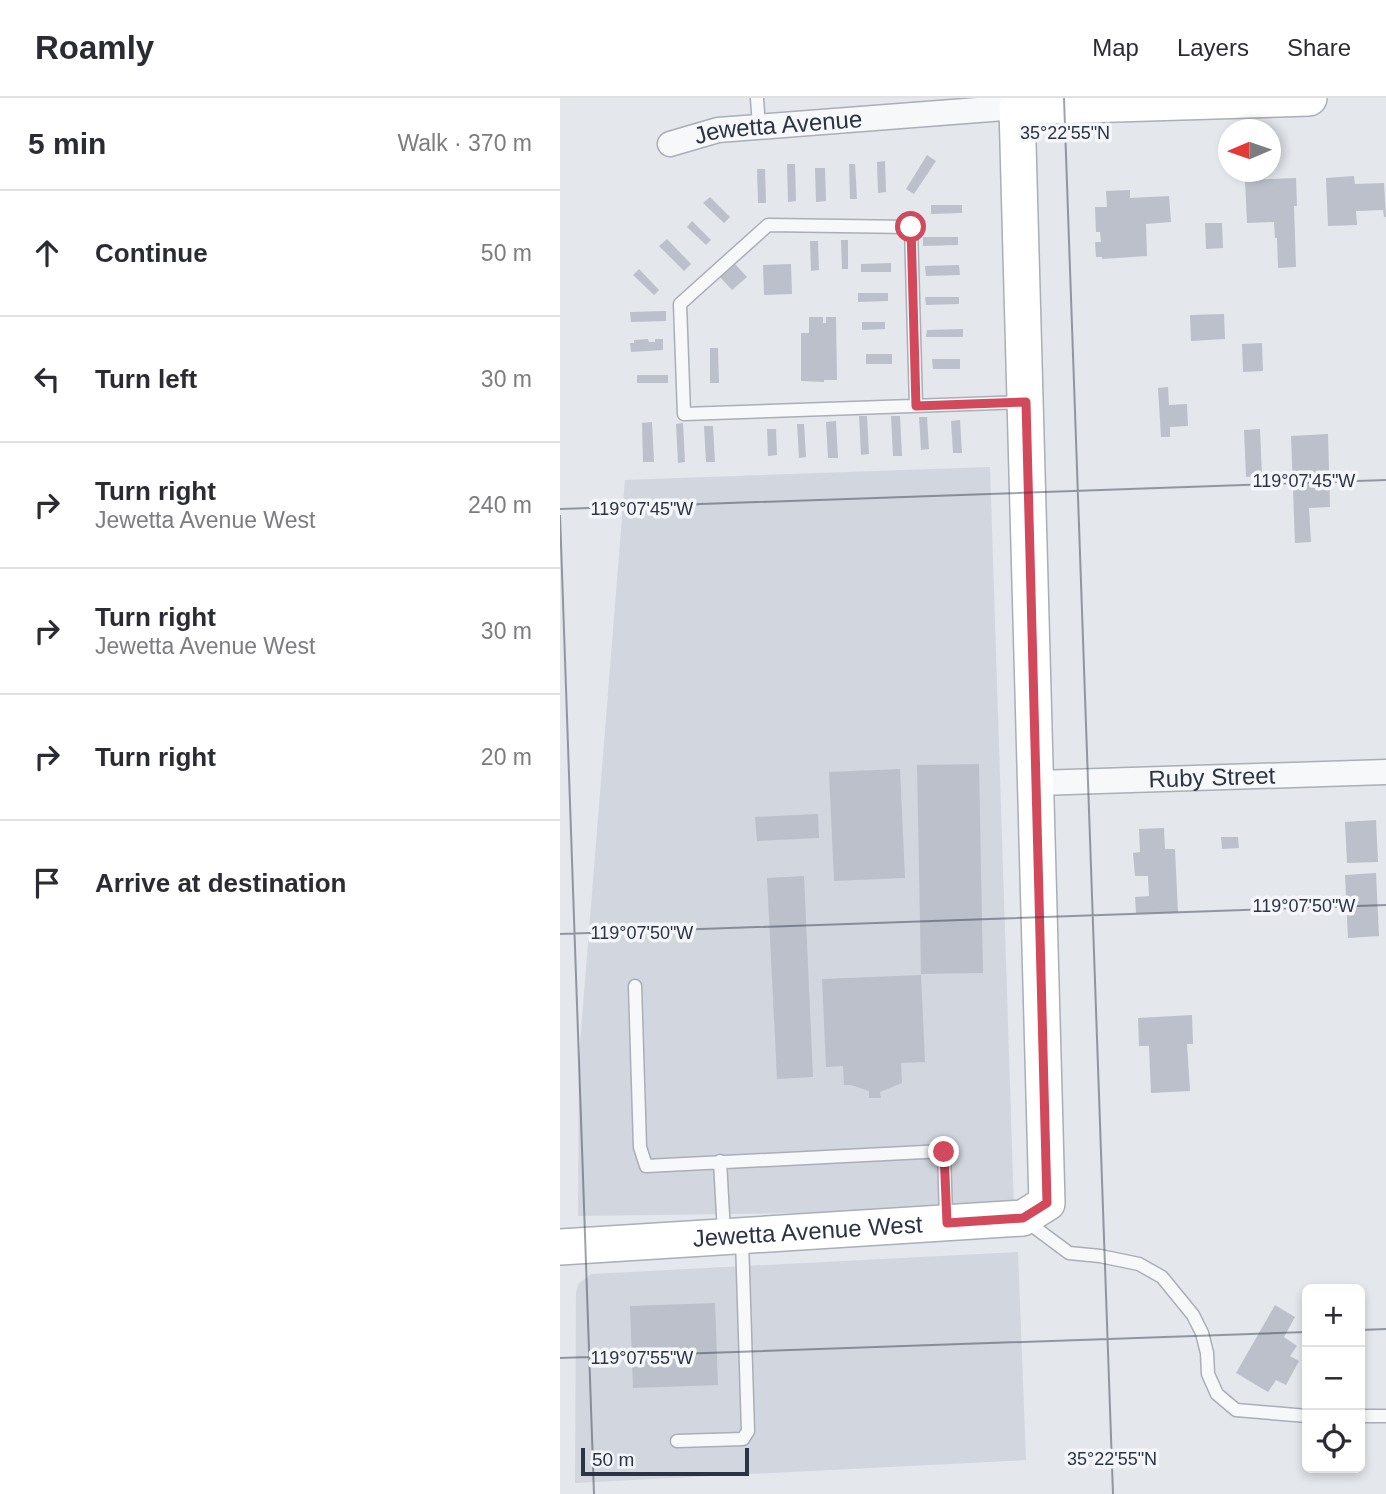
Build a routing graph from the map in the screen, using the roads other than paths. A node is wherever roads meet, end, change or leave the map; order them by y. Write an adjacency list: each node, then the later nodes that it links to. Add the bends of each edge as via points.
1 (757, 98): 5 (lane)
2 (1308, 98): 4 (street, Jewetta Avenue)
3 (953, 105): 4 (street, Jewetta Avenue); 5 (street, Jewetta Avenue)
4 (1017, 107): 7 (street)
5 (759, 127): 6 (street, Jewetta Avenue, via 718,130)
6 (670, 144)
7 (1026, 402): 8 (lane); 10 (street)
8 (916, 406): 8 (lane, via 684,414 680,304 768,226 911,227)
9 (1386, 772): 10 (street, Ruby Street)
10 (1037, 783): 13 (street, via 1047,1203)
11 (635, 986): 12 (lane, via 640,1147 646,1166)
12 (720, 1161): 14 (lane, via 944,1152); 15 (lane)
13 (1023, 1218): 14 (street, Jewetta Avenue West); 17 (lane, via 1069,1253 1139,1265 1162,1278 1193,1315 1217,1394 1236,1410)
14 (947, 1223): 15 (street, Jewetta Avenue West)
15 (733, 1236): 16 (street, Jewetta Avenue West); 20 (lane, via 748,1431 743,1438)
16 (560, 1247)
17 (1302, 1416)
18 (1365, 1416): 19 (lane)
19 (1386, 1416)
20 (677, 1441)

